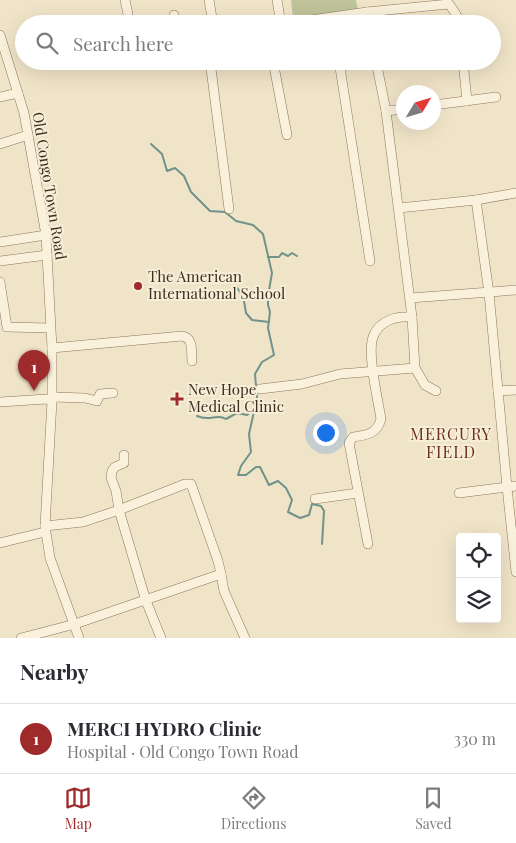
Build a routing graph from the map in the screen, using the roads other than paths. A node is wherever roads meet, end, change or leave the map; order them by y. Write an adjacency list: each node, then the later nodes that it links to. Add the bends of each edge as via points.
1 (125, 0): 5 (street)
2 (209, 0): 6 (street)
3 (277, 0): 7 (street)
4 (367, 12): 8 (street); 9 (street); 10 (street, via 449,4)
5 (128, 14)
6 (212, 15)
7 (280, 15)
8 (354, 15)
9 (368, 15)
10 (456, 15)
11 (0, 35): 17 (street, Old Congo Town Road)
12 (211, 70): 30 (street)
13 (274, 70): 25 (street)
14 (339, 70): 35 (street)
15 (378, 70): 23 (street)
16 (464, 70): 20 (street)
17 (18, 93): 19 (street); 24 (street, Old Congo Town Road)
18 (496, 97): 20 (street)
19 (0, 98)
20 (466, 101): 21 (street)
21 (441, 104)
22 (396, 110): 23 (street)
23 (386, 111): 29 (street)
24 (28, 135): 26 (street); 31 (street, Old Congo Town Road)
25 (287, 135)
26 (0, 144)
27 (516, 194): 28 (street)
28 (476, 200): 29 (street); 38 (street)
29 (399, 208): 39 (street)
30 (229, 209)
31 (46, 235): 32 (street); 33 (street, Old Congo Town Road)
32 (0, 242)
33 (48, 255): 34 (street); 42 (street, Old Congo Town Road)
34 (0, 261)
35 (370, 261)
36 (0, 282): 40 (street)
37 (516, 290): 38 (street)
38 (489, 293): 39 (street); 50 (street)
39 (410, 298): 41 (street)
40 (2, 302): 42 (street, via 7,327)
41 (412, 317): 45 (street); 46 (street, via 390,319 373,336)
42 (50, 328): 43 (street, Old Congo Town Road)
43 (52, 348): 44 (street, via 182,336 191,340); 52 (street, Old Congo Town Road)
44 (192, 361)
45 (415, 368): 46 (street); 49 (street, via 426,385)
46 (374, 371): 47 (street); 56 (street, via 381,419 379,427 373,433 353,437 349,443)
47 (260, 389)
48 (516, 390): 50 (street)
49 (436, 391)
50 (498, 391): 55 (street)
51 (113, 393): 52 (street, via 100,394 96,401)
52 (52, 399): 53 (street); 60 (street, Old Congo Town Road)
53 (0, 402)
54 (124, 456): 59 (street, via 124,463 115,467 111,478)
55 (511, 487): 57 (street); 63 (street)
56 (358, 493): 58 (street); 62 (street)
57 (459, 493)
58 (315, 499)
59 (119, 510): 60 (street, via 84,522); 64 (street, via 191,484); 65 (street)
60 (45, 529): 61 (street); 66 (street, Old Congo Town Road, via 50,558)
61 (0, 543)
62 (368, 544)
63 (516, 572)
64 (220, 574): 65 (street); 70 (street)
65 (146, 601): 66 (street); 69 (street)
66 (75, 624): 67 (street); 68 (street, Old Congo Town Road)
67 (21, 638)
68 (79, 638)
69 (160, 638)
70 (245, 638)

